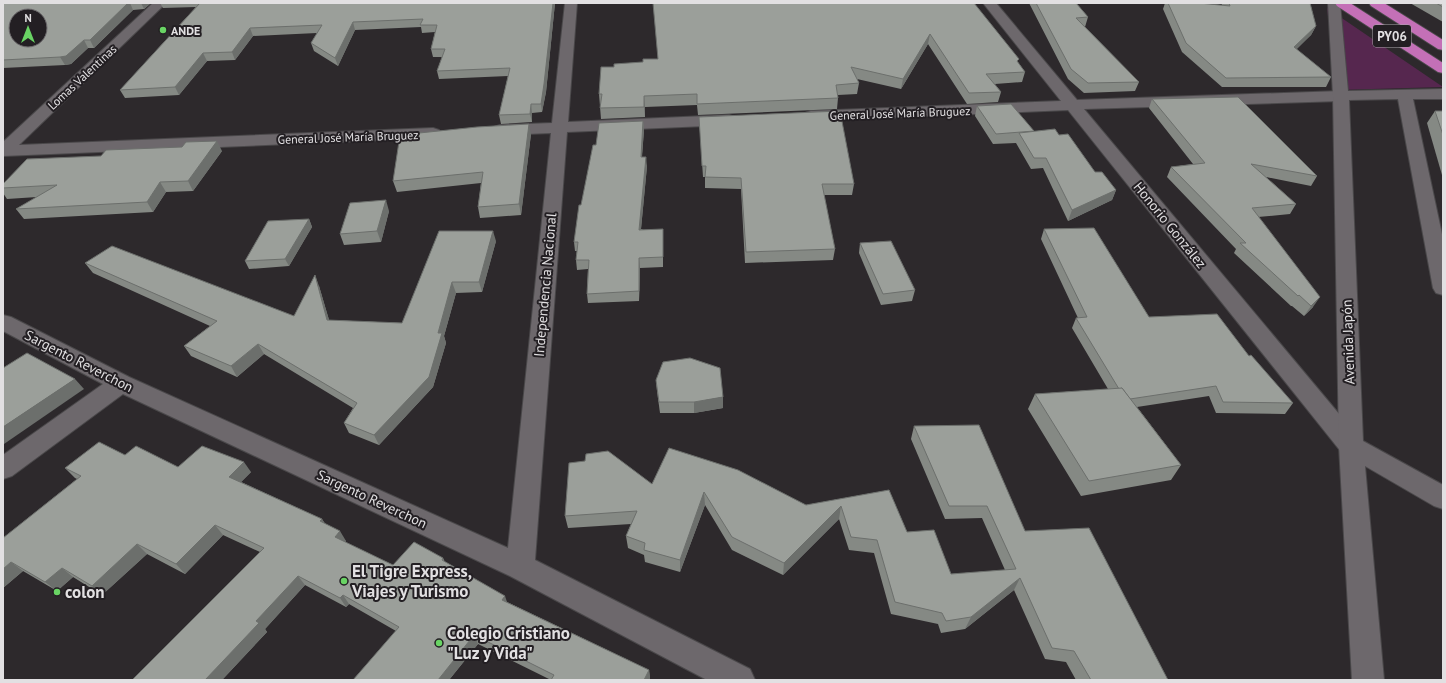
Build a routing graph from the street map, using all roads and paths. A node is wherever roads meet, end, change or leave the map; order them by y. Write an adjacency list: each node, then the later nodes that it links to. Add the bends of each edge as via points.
1 (160, 3): 18 (street, Lomas Valentinas)
2 (571, 3): 15 (street, Independencia Nacional)
3 (989, 3): 12 (street, Honorio González)
4 (1334, 3): 11 (street, Avenida Japón)
5 (1341, 3): 8 (highway, PY06)
6 (1375, 3): 7 (highway, PY06)
7 (1443, 46)
8 (1443, 69)
9 (1443, 94): 10 (street, General José María Bruguez)
10 (1405, 95): 11 (street, General José María Bruguez); 19 (street)
11 (1341, 96): 12 (street, General José María Bruguez); 22 (street, Avenida Japón)
12 (1072, 105): 13 (street, General José María Bruguez); 22 (street, Honorio González)
13 (798, 117)
14 (743, 119): 15 (street)
15 (559, 128): 16 (street); 25 (street, Independencia Nacional)
16 (488, 131)
17 (448, 132): 18 (street, General José María Bruguez)
18 (4, 150)
19 (1443, 288)
20 (3, 322): 21 (street, Sargento Reverchon)
21 (121, 383): 23 (street); 25 (street, Sargento Reverchon)
22 (1351, 446): 24 (street); 27 (street, Avenida Japón)
23 (3, 469)
24 (1443, 498)
25 (520, 567): 26 (street, Sargento Reverchon)
26 (721, 676)
27 (1368, 680)

